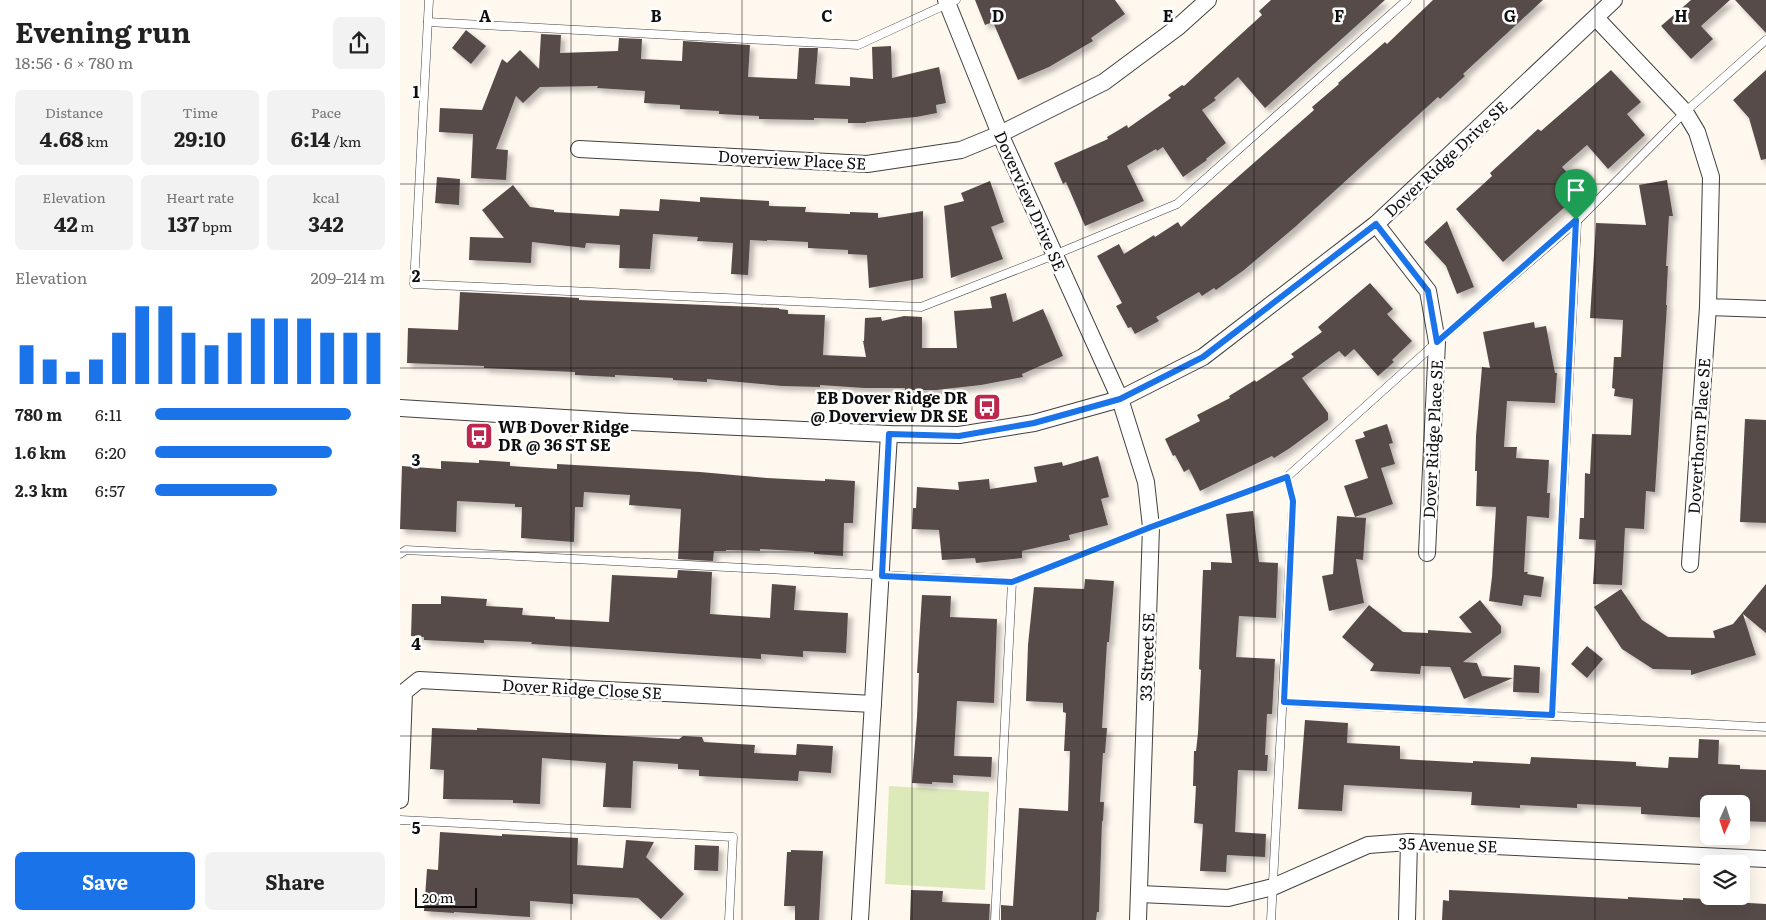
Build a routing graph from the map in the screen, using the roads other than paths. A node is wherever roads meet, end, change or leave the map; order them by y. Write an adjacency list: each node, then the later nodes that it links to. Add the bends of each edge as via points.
1 (429, 0): 7 (lane)
2 (1208, 0): 10 (street, Doverview Place SE, via 1178,27 1104,82)
3 (1407, 0): 14 (lane, via 1177,204)
4 (1614, 0): 6 (street, Dover Ridge Drive SE)
5 (949, 1): 7 (lane, via 858,45); 10 (street, Doverview Drive SE)
6 (1596, 18): 9 (street, Doverthorn Place SE); 13 (street, Dover Ridge Drive SE)
7 (428, 22): 14 (lane, via 414,284 921,306)
8 (1766, 40): 9 (lane)
9 (1684, 112): 12 (lane); 15 (street, Doverthorn Place SE, via 1697,132 1711,177)
10 (1000, 134): 11 (street, Doverview Place SE, via 961,150 868,164); 14 (street, Doverview Drive SE)
11 (579, 148)
12 (1576, 220): 17 (lane); 31 (lane)
13 (1376, 224): 17 (street, Dover Ridge Place SE, via 1428,291); 18 (street, Dover Ridge Drive SE, via 1203,357)
14 (1054, 255): 18 (street, Doverview Drive SE)
15 (1708, 307): 16 (street); 25 (street, Doverthorn Place SE)
16 (1766, 309)
17 (1437, 342): 21 (lane); 23 (street, Dover Ridge Place SE)
18 (1120, 399): 20 (street, Dover Ridge Drive SE, via 1034,423 959,436); 22 (street, 33 Street SE, via 1146,482)
19 (400, 408): 20 (street, Dover Ridge Drive SE)
20 (889, 434): 26 (street)
21 (1287, 477): 22 (lane); 29 (lane, via 1293,501)
22 (1151, 527): 27 (lane); 38 (street, 33 Street SE)
23 (1427, 553)
24 (400, 554): 26 (lane, via 406,550)
25 (1690, 564)
26 (882, 576): 27 (lane); 30 (street)
27 (1012, 582): 41 (lane)
28 (402, 688): 30 (street, Dover Ridge Close SE, via 418,680); 33 (street, Dover Ridge Close SE)
29 (1284, 702): 31 (lane); 37 (lane)
30 (873, 704): 40 (street)
31 (1552, 715): 32 (lane)
32 (1766, 727)
33 (400, 800)
34 (400, 820): 39 (lane, via 733,837)
35 (1409, 842): 36 (street, 35 Avenue SE); 37 (street, 35 Avenue SE, via 1368,845); 44 (street)
36 (1766, 859)
37 (1273, 887): 38 (street, 35 Avenue SE, via 1228,898); 43 (lane)
38 (1140, 894): 42 (street, 33 Street SE)
39 (729, 920)
40 (860, 920)
41 (995, 920)
42 (1138, 920)
43 (1271, 920)
44 (1407, 920)

